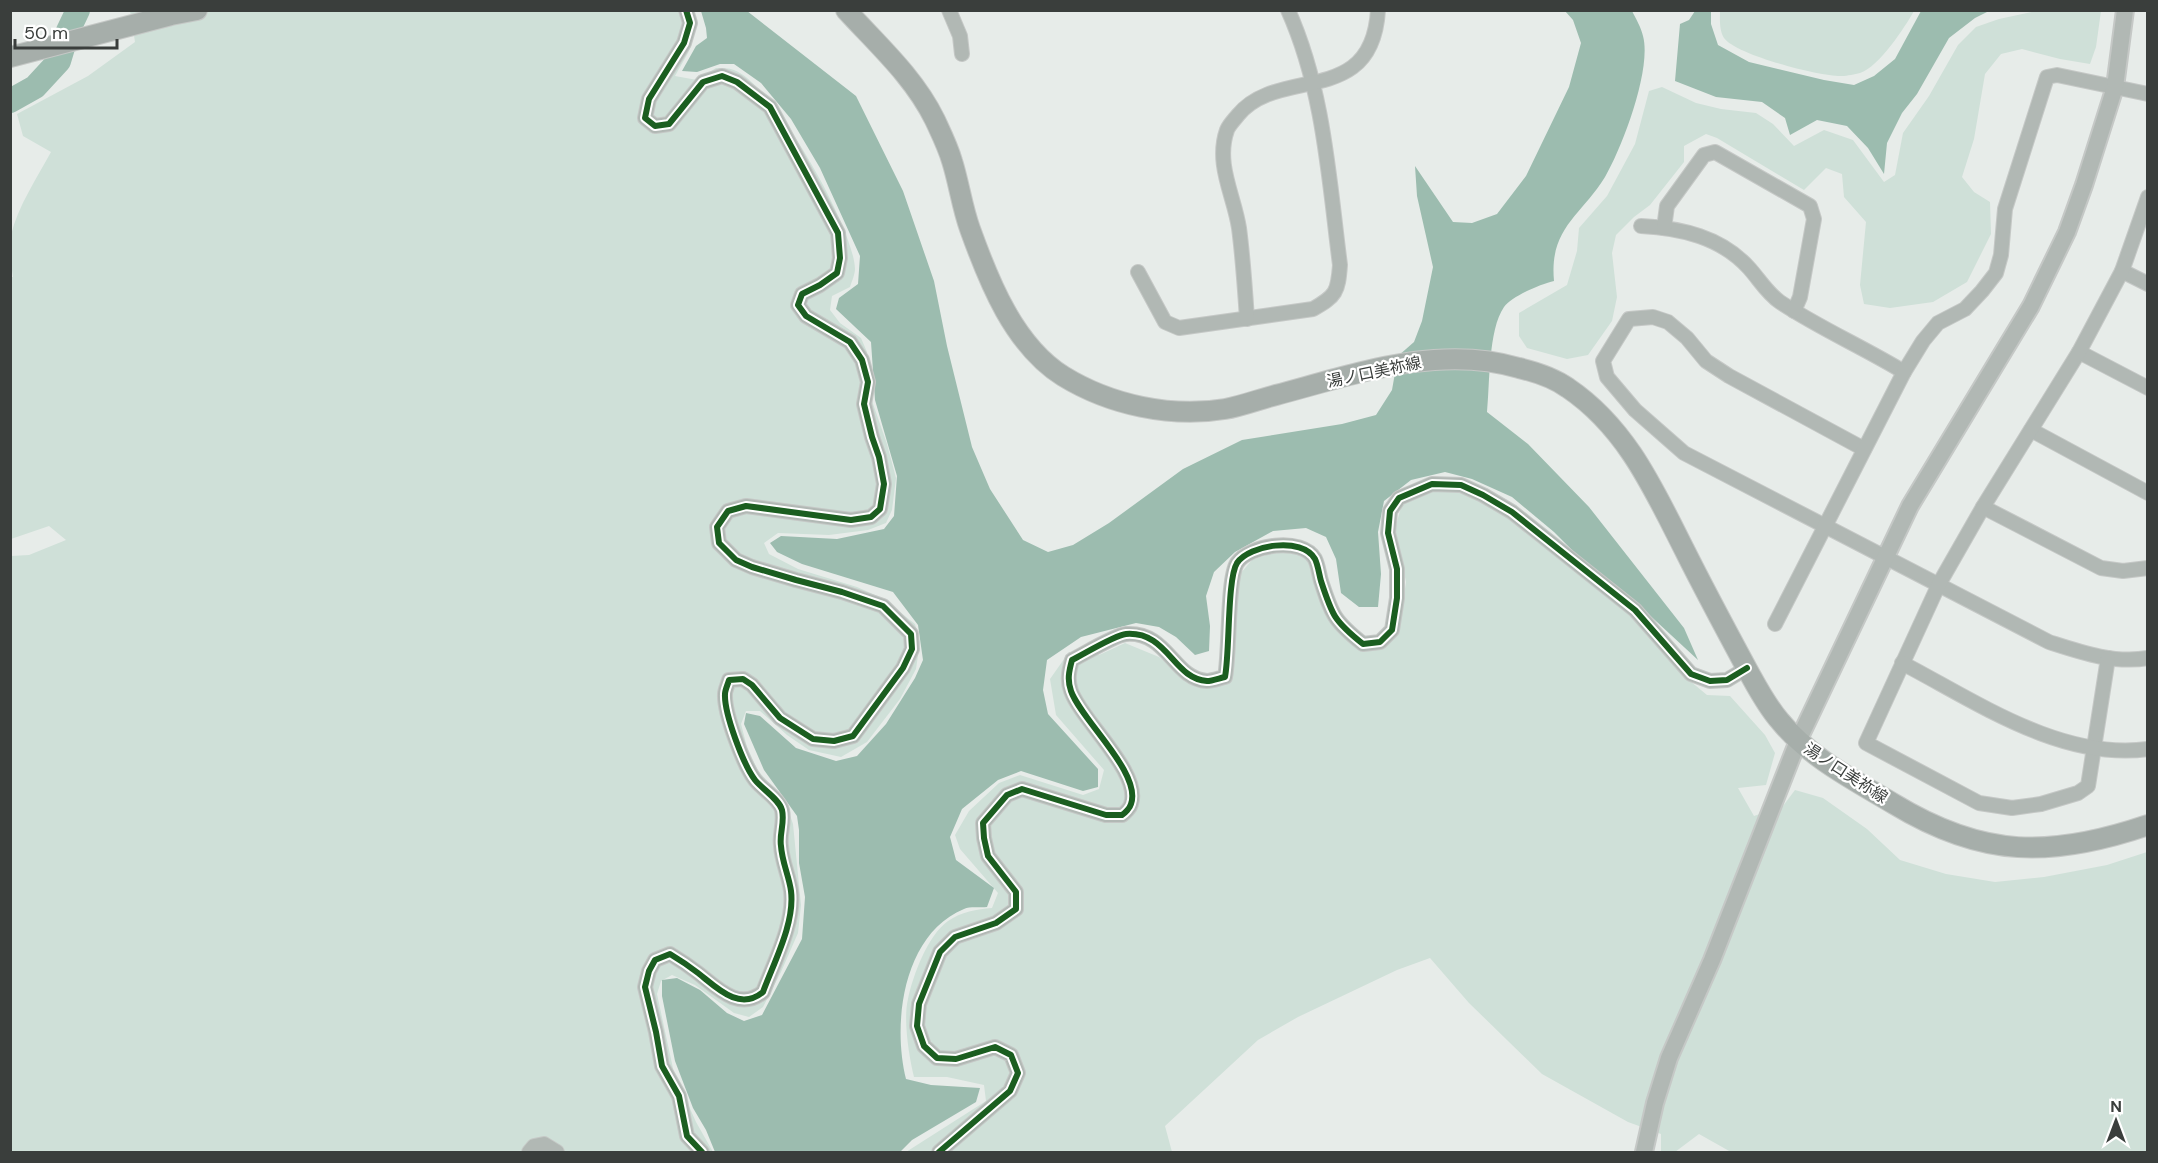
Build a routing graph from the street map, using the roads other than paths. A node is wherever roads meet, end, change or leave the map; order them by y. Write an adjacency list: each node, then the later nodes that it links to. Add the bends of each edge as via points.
1 (197, 10): 9 (main road)
2 (686, 10): 43 (street, via 690,23 684,43 649,99 645,118 655,126 669,124 703,82 722,76 770,107 838,233 837,273 802,294 798,305 806,315 850,342 862,360 868,382 864,404 884,484 880,509 871,517 851,520 746,506 728,511 717,527 719,543 736,560 752,567 883,606 911,634 912,649 903,668 853,736 834,741 813,739 780,718 752,685 743,679 729,680 725,693 728,717 747,768 782,807 782,860 792,903 763,992 755,998 736,999 722,992 670,954 655,960 649,971 645,987 662,1066 679,1096 687,1136)
3 (846, 10): 36 (main road, 湯ノ口美祢線, via 908,76 933,116 952,159 969,227 1008,314 1029,347 1061,375 1095,393 1135,406 1182,411 1225,409 1387,366 1458,358 1502,363 1538,373 1567,386 1607,421 1643,468)
4 (949, 10): 8 (street, via 960,36)
5 (1288, 10): 10 (street)
6 (1378, 10): 10 (street, via 1367,50 1355,67)
7 (2125, 10): 11 (street)
8 (962, 54)
9 (10, 57)
10 (1312, 84): 20 (street, via 1264,96 1245,106 1227,128 1222,149 1224,174 1239,228); 20 (street, via 1323,136 1340,265 1339,287 1329,300 1312,309)
11 (2115, 87): 12 (street); 22 (street, via 2057,75 2047,77 2005,209 1996,273 1965,309 1938,322); 29 (street, via 2074,213 2031,306 1910,506)
12 (2148, 94)
13 (2148, 197): 16 (street)
14 (1641, 226): 15 (street)
15 (1664, 228): 19 (street, via 1697,234 1724,247 1748,266 1773,297); 19 (street, via 1667,206 1704,155 1715,152 1810,206 1814,219)
16 (2122, 271): 18 (street); 21 (street)
17 (1138, 272): 20 (street, via 1165,322 1179,328)
18 (2148, 284)
19 (1794, 311): 22 (street)
20 (1247, 319)
21 (2079, 352): 23 (street); 24 (street)
22 (1904, 372): 25 (street)
23 (2148, 388)
24 (2031, 430): 26 (street); 27 (street)
25 (1864, 449): 28 (street); 28 (street, via 1729,376 1706,360 1668,322 1653,317 1629,319 1603,361 1607,377 1635,410 1684,453)
26 (2148, 492)
27 (1983, 507): 30 (street, via 2102,568); 31 (street)
28 (1826, 526): 29 (street); 32 (street)
29 (1886, 557): 31 (street); 37 (street)
30 (2148, 568)
31 (1939, 584): 33 (street, via 2049,642); 35 (street)
32 (1775, 624)
33 (2108, 658): 34 (street); 38 (street)
34 (2148, 658)
35 (1902, 663): 38 (street, via 2032,731); 38 (street, via 1866,742 1979,803 2013,808 2078,793 2088,786)
36 (1747, 668): 37 (main road, 湯ノ口美祢線, via 1765,702); 44 (street, via 1727,680 1710,681 1691,674 1635,610 1512,512 1461,485 1432,484 1400,498 1390,511 1388,533 1397,569 1397,598 1392,630 1380,642 1363,644 1343,629 1331,612 1314,558 1303,547 1287,544 1253,551 1238,562 1233,576 1225,677 1207,681 1188,674 1155,640 1142,635 1124,634 1072,660 1068,675 1072,693 1124,769 1131,788 1131,805 1122,815 1106,815 1022,789 1007,795 983,823 988,856 1016,892 1016,909 996,923 955,937 940,952 919,1004 917,1026 924,1046 937,1058 956,1059 995,1047 1011,1055 1018,1073 1010,1091)
37 (1798, 741): 40 (main road, 湯ノ口美祢線, via 1922,821 1974,841 2020,848 2056,848); 45 (street, via 1669,1058)
38 (2094, 747): 39 (street)
39 (2148, 749)
40 (2148, 825)
41 (529, 1152): 42 (street, via 544,1144)
42 (557, 1152)
43 (702, 1152)
44 (939, 1152)
45 (1644, 1152)

